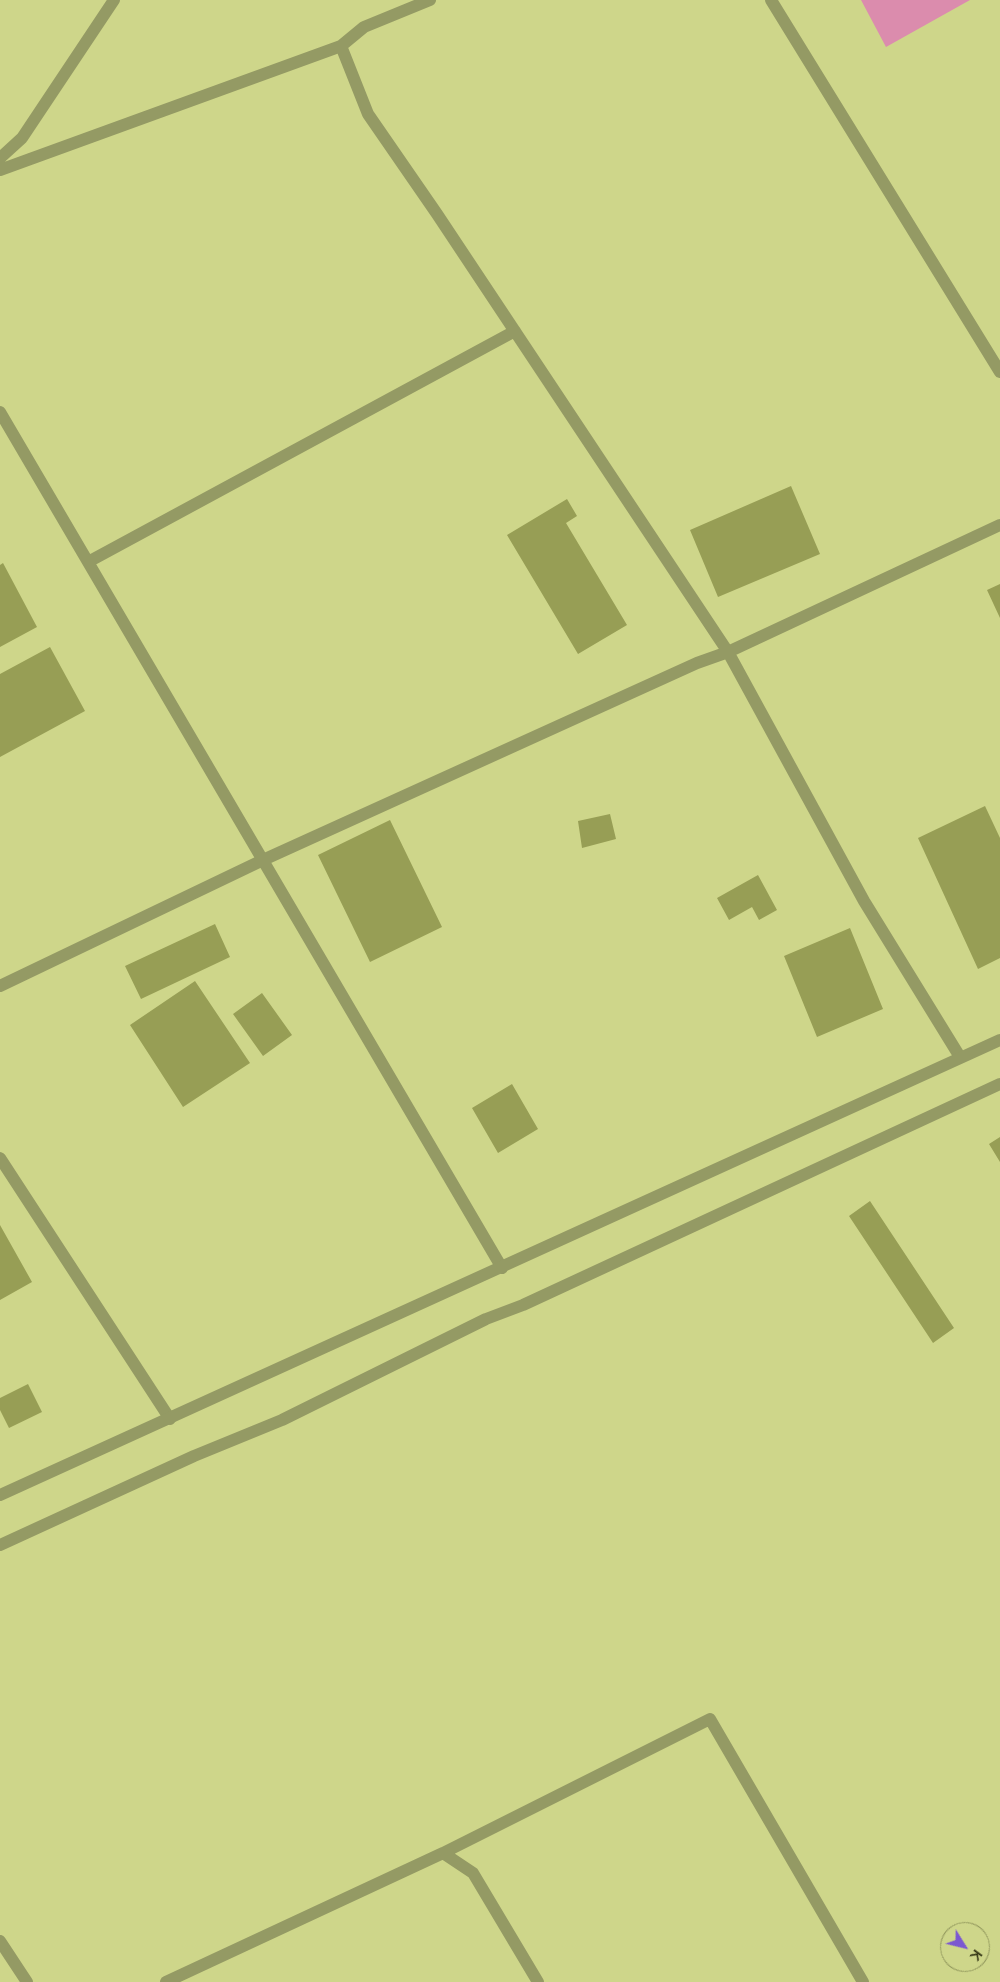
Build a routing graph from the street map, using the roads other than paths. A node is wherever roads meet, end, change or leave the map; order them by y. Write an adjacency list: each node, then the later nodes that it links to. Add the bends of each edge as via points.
1 (114, 0): 5 (street, via 22,138)
2 (430, 0): 4 (street, via 364,27)
3 (771, 0): 8 (street)
4 (341, 46): 6 (street); 7 (street, via 368,114)
5 (0, 158)
6 (0, 170)
7 (516, 332): 11 (street); 12 (street)
8 (1000, 372)
9 (0, 412): 11 (street)
10 (1000, 525): 12 (street)
11 (88, 562): 13 (street)
12 (728, 652): 13 (street, via 697,663); 16 (street, via 864,901)
13 (262, 860): 14 (street); 19 (street)
14 (0, 986)
15 (1000, 1040): 16 (street)
16 (960, 1057): 19 (street)
17 (1000, 1084): 22 (street, via 523,1305 486,1319 282,1420)
18 (0, 1158): 20 (street)
19 (502, 1268): 20 (street)
20 (170, 1419): 21 (street)
21 (0, 1495)
22 (0, 1544)
23 (443, 1853): 26 (street); 27 (street, via 473,1873); 28 (street, via 710,1719)
24 (0, 1941): 25 (street)
25 (27, 1982)
26 (166, 1982)
27 (538, 1982)
28 (862, 1982)

